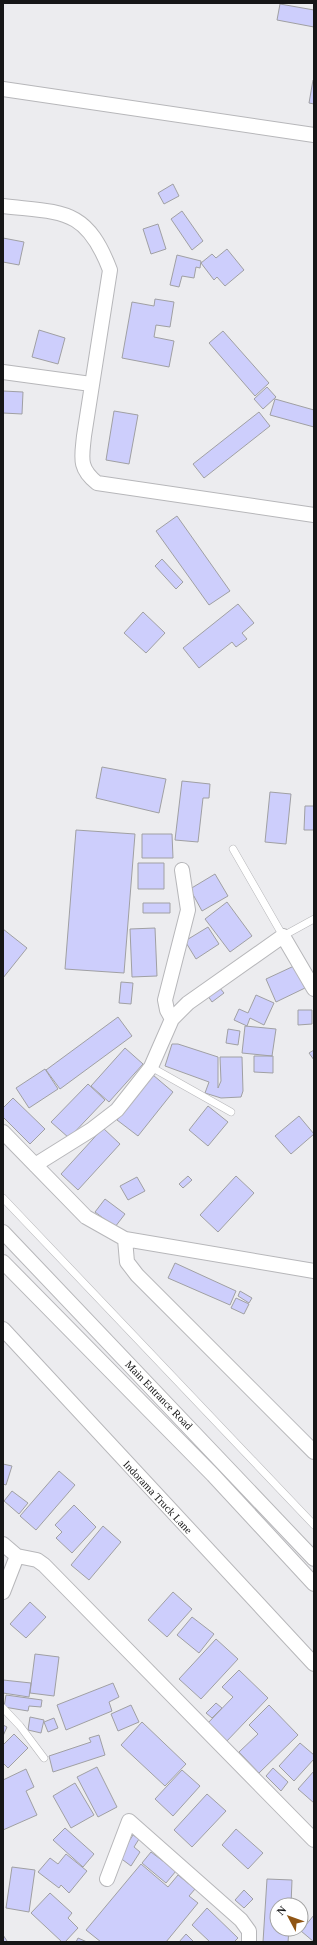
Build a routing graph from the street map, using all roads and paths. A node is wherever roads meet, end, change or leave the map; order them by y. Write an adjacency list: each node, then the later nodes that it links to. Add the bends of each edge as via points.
1 (3, 89): 2 (street)
2 (314, 135)
3 (3, 206): 5 (street, via 60,213 75,218 102,249 110,270)
4 (3, 372): 5 (street)
5 (91, 384): 6 (street, via 82,460 87,475 97,482)
6 (314, 515)
7 (233, 849): 10 (lane)
8 (182, 870): 12 (street, via 188,910 165,1000)
9 (314, 919): 10 (lane)
10 (283, 936): 11 (street); 12 (street, via 188,1003)
11 (314, 989)
12 (172, 1019): 13 (street)
13 (151, 1067): 14 (lane); 16 (street, via 117,1110 91,1130)
14 (231, 1112)
15 (3, 1132): 16 (street)
16 (35, 1165): 19 (street, via 86,1217)
17 (3, 1198): 24 (lane)
18 (3, 1232): 27 (street, Main Entrance Road)
19 (125, 1239): 21 (street); 23 (street, via 127,1262 137,1275)
20 (3, 1262): 28 (street, via 213,1475)
21 (314, 1271)
22 (3, 1329): 30 (street, Indorama Truck Lane)
23 (314, 1452)
24 (314, 1525)
25 (3, 1544): 26 (street)
26 (17, 1556): 29 (street); 33 (street, via 38,1560 44,1565)
27 (314, 1559)
28 (314, 1584)
29 (3, 1592)
30 (314, 1664)
31 (3, 1708): 32 (lane)
32 (44, 1758)
33 (314, 1840)
34 (107, 1879): 35 (street, via 129,1821 241,1920 249,1931)
35 (249, 1942)

